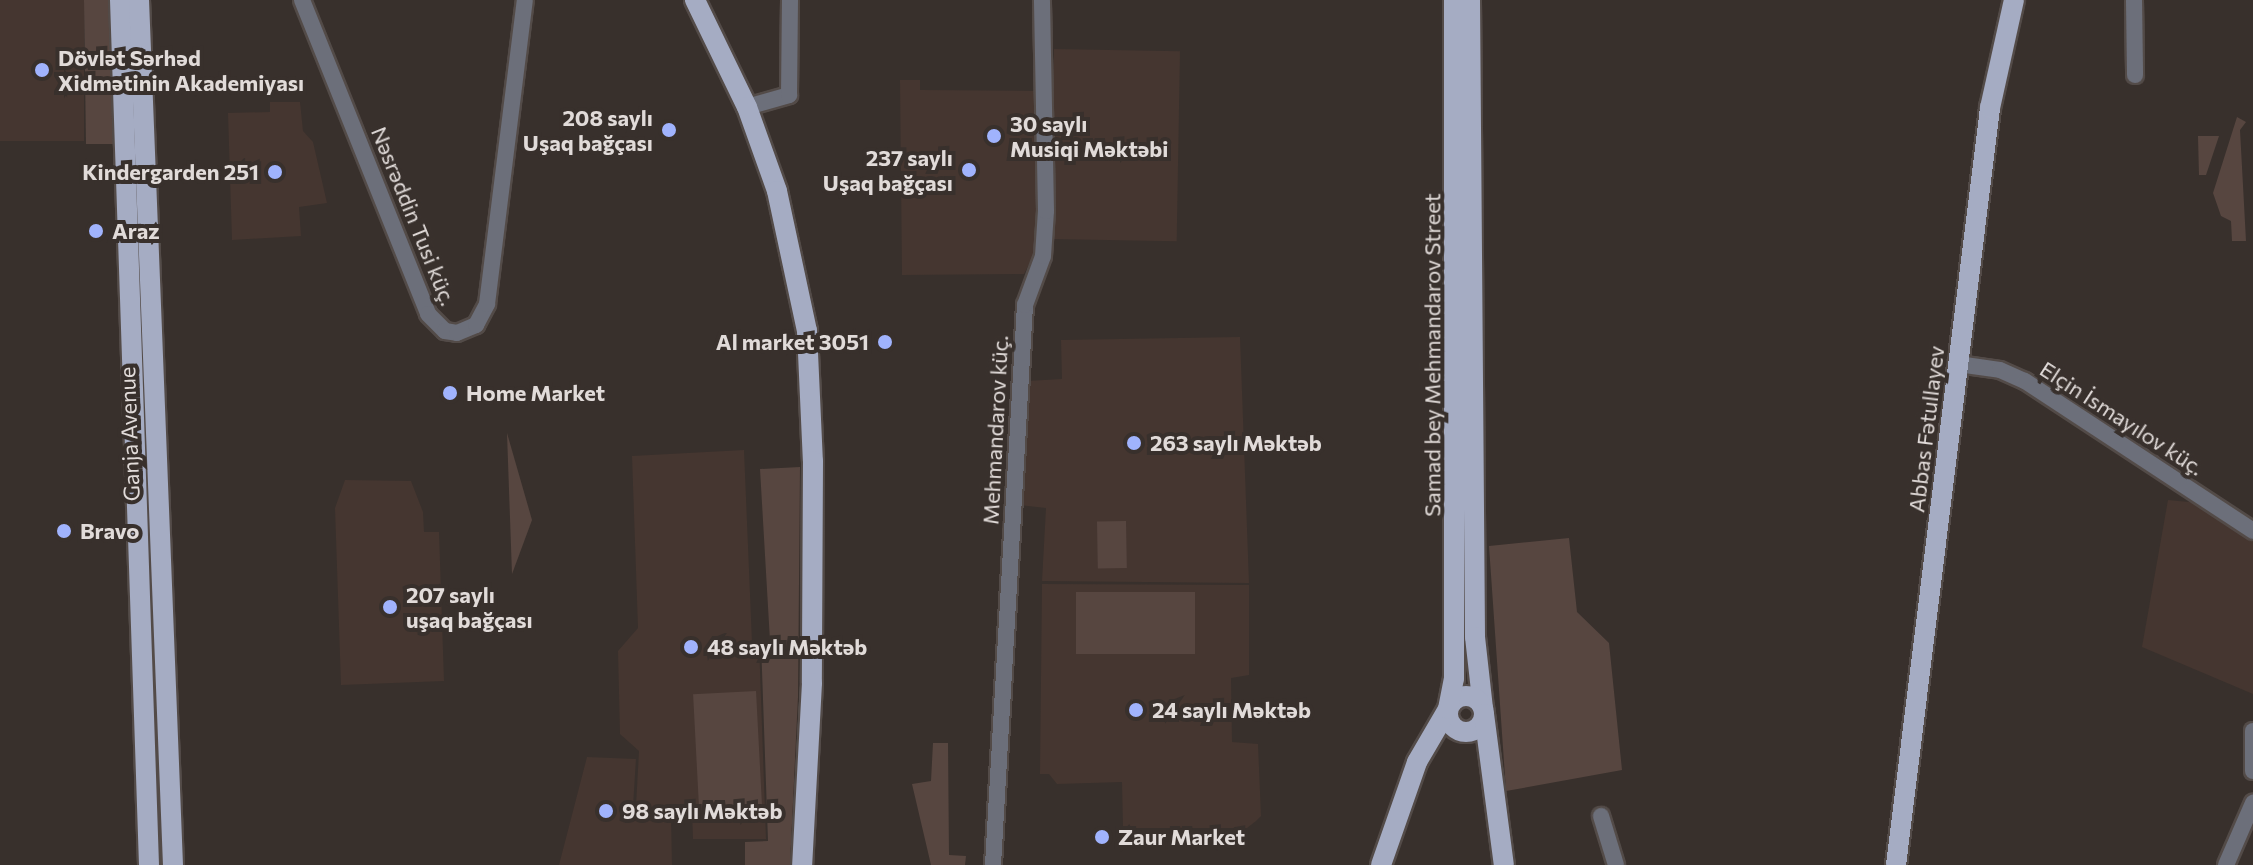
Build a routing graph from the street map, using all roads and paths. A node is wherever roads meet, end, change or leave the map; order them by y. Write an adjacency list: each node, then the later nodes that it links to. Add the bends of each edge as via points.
1 (120, 0): 25 (main road, Ganja Avenue)
2 (139, 0): 26 (main road, Ganja Avenue)
3 (302, 0): 4 (street, Nəsrəddin Tusi küç., via 428,314 445,331 457,333 476,325 487,304)
4 (525, 0)
5 (695, 0): 13 (main road)
6 (790, 0): 13 (street, via 789,95)
7 (1042, 0): 28 (street, Mehmandarov küç., via 1046,211 1043,256 1025,305)
8 (1454, 0): 16 (main road, Samad bey Mehmandarov Street, via 1457,643)
9 (1470, 0): 17 (main road, Samad bey Mehmandarov Street, via 1474,608)
10 (2014, 0): 14 (main road, Abbas Fətullayev, via 1995,74)
11 (2134, 0): 12 (street)
12 (2135, 75)
13 (747, 107): 27 (main road, via 789,235 811,374 812,683)
14 (1958, 364): 15 (street, Elçin İsmayılov küç., via 2000,370 2025,381); 32 (main road, Abbas Fətullayev)
15 (2253, 531)
16 (1448, 709): 17 (main road, via 1465,695); 19 (main road, via 1449,721); 20 (main road)
17 (1483, 711): 19 (main road, via 1480,725); 22 (main road, Samad bey Mehmandarov Street)
18 (2253, 731): 21 (street)
19 (1463, 732): 20 (main road, via 1445,735); 22 (main road, via 1478,743)
20 (1423, 749): 29 (main road)
21 (2253, 771)
22 (1493, 773): 30 (main road, Samad bey Mehmandarov Street)
23 (2253, 803): 33 (street)
24 (1601, 816): 31 (street)
25 (149, 865)
26 (173, 865)
27 (802, 865)
28 (993, 865)
29 (1381, 865)
30 (1504, 865)
31 (1616, 865)
32 (1896, 865)
33 (2226, 865)

